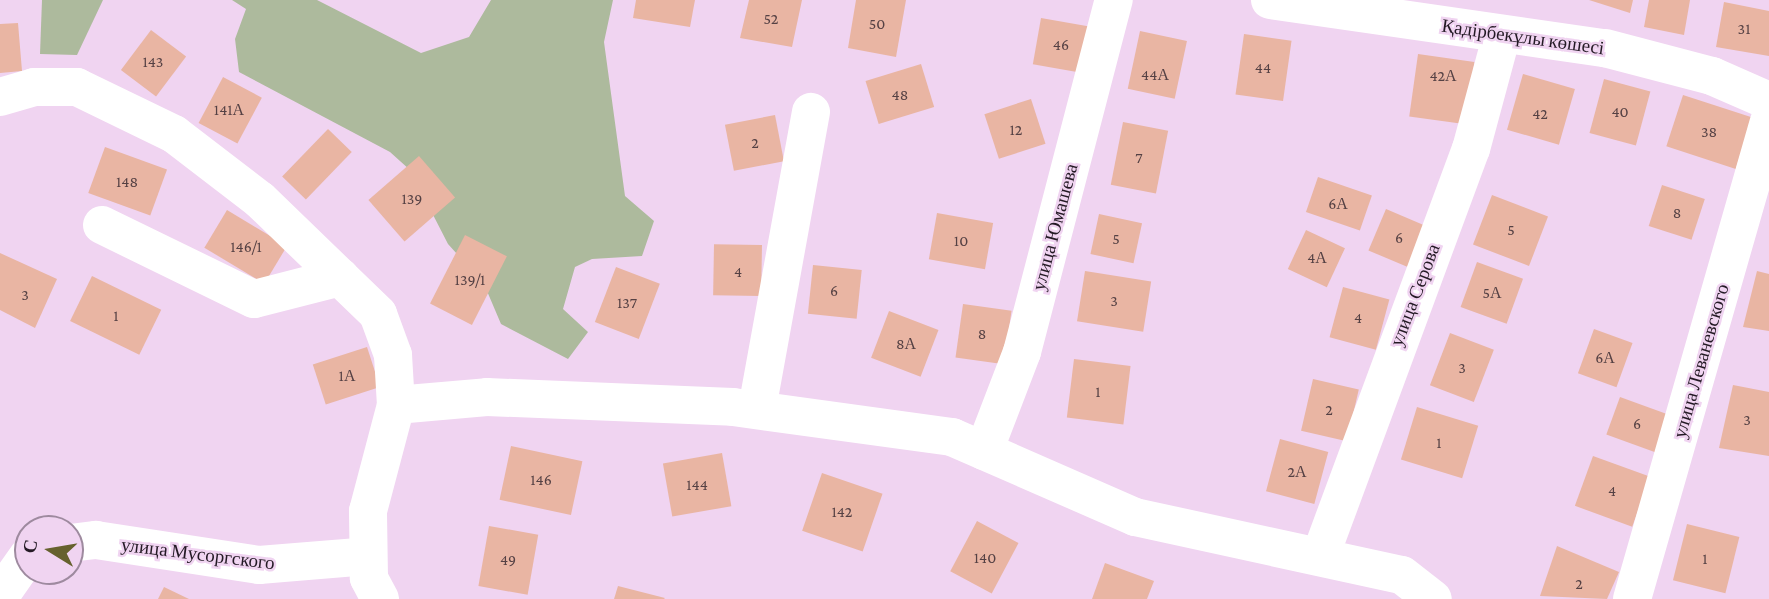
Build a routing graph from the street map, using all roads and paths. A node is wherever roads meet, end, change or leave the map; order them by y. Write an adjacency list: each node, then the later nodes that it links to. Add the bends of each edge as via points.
1 (1114, 0): 13 (street, улица Юмашева, via 1022,352)
2 (1270, 0): 3 (street, Қадірбекұлы көшесі)
3 (1329, 4): 4 (street, Қадірбекұлы көшесі)
4 (1502, 34): 6 (street, Қадірбекұлы көшесі, via 1605,48 1712,76); 15 (street, улица Серова, via 1471,149)
5 (0, 97): 10 (street, via 34,87 77,88 173,134 260,200)
6 (1769, 101)
7 (811, 112): 12 (street)
8 (1769, 122): 21 (street, улица Леваневского)
9 (102, 225): 10 (street, via 254,299)
10 (340, 277): 11 (street, via 378,314 394,355)
11 (396, 405): 12 (street, via 487,397); 16 (street, via 368,511)
12 (757, 409): 13 (street, via 952,437)
13 (984, 451): 15 (street, via 1135,517)
14 (84, 542): 16 (street, улица Мусоргского, via 258,565)
15 (1321, 554): 20 (street, via 1402,575)
16 (368, 556): 19 (street, via 369,578)
17 (14, 576): 18 (street)
18 (0, 596)
19 (380, 599)
20 (1433, 599)
21 (1632, 599)

